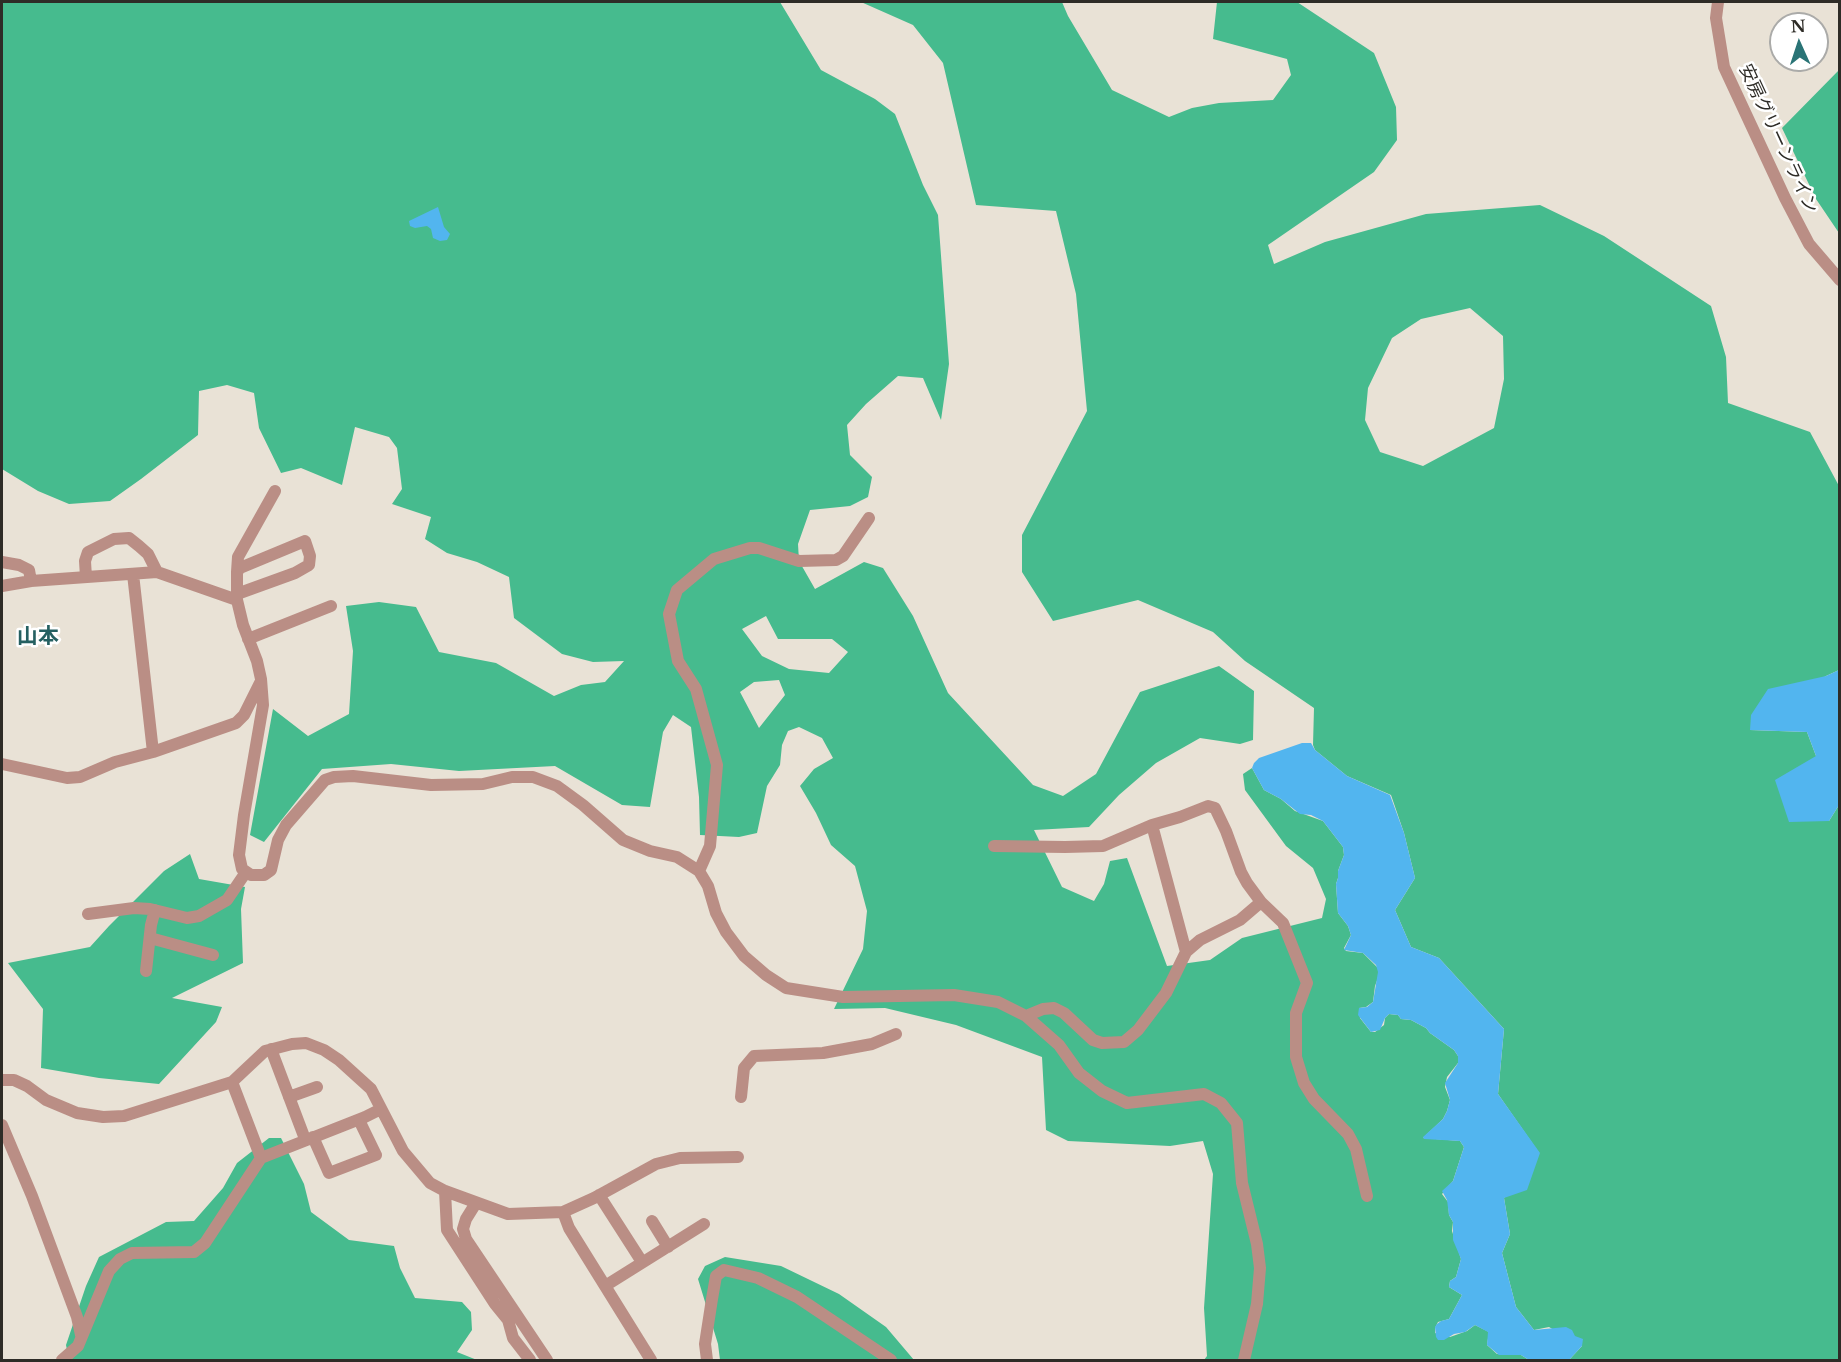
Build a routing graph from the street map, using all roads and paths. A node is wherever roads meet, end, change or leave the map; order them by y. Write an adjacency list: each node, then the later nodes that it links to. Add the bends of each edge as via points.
1 (1718, 2): 2 (street, 安房グリーンライン, via 1716,27 1724,67 1809,244)
2 (1839, 280)
3 (275, 491): 6 (street, via 238,557)
4 (870, 518): 20 (street, via 836,560 799,561 750,548 714,559 677,590 669,614 678,661 696,689 717,765 710,846)
5 (2, 562): 10 (street, via 29,570)
6 (237, 572): 12 (street); 12 (street, via 305,541 310,556 309,565 295,573)
7 (157, 573): 8 (street); 9 (street, via 148,554 129,538 114,539 88,552); 12 (street)
8 (133, 574): 9 (street); 16 (street)
9 (86, 577): 10 (street)
10 (31, 581): 11 (street)
11 (2, 586)
12 (237, 597): 14 (street)
13 (331, 606): 14 (street)
14 (248, 639): 15 (street)
15 (261, 679): 16 (street, via 244,715 236,723); 21 (street, via 262,705 239,855)
16 (153, 752): 17 (street, via 80,777 66,778)
17 (2, 764)
18 (1152, 825): 19 (street, via 1103,846); 22 (street, via 1208,806 1215,808 1241,872); 26 (street)
19 (994, 846)
20 (699, 871): 21 (street, via 677,858 623,840 557,786 533,777 483,784 431,785 352,776 325,780 286,825 271,870 264,875); 29 (street, via 726,932 744,956 786,988 843,997 954,995 998,1002)
21 (246, 872): 23 (street, via 227,900 199,916 187,918)
22 (1261, 902): 26 (street, via 1240,920 1200,940); 45 (street, via 1283,923 1307,983 1296,1013 1294,1033 1304,1083 1348,1134 1356,1149)
23 (155, 910): 24 (street, via 134,908); 25 (street)
24 (88, 914)
25 (150, 938): 27 (street); 28 (street)
26 (1186, 952): 29 (street, via 1166,993 1124,1042 1093,1040 1054,1008)
27 (213, 955)
28 (146, 971)
29 (1026, 1016): 60 (street, via 1059,1045 1079,1072 1110,1095 1127,1103 1204,1094 1221,1103 1237,1123 1242,1183 1260,1268 1257,1304)
30 (896, 1034): 36 (street, via 872,1044 823,1053 754,1056 744,1068)
31 (271, 1049): 33 (street); 35 (street); 37 (street, via 306,1044 324,1050 371,1089)
32 (2, 1080): 33 (street, via 27,1086 62,1108 103,1118 124,1116)
33 (232, 1082): 42 (street)
34 (317, 1087): 35 (street)
35 (289, 1097): 40 (street)
36 (741, 1097)
37 (381, 1108): 38 (street); 43 (street, via 415,1168)
38 (359, 1120): 40 (street); 40 (street, via 376,1155 329,1173)
39 (2, 1125): 53 (street, via 32,1196)
40 (309, 1138): 42 (street)
41 (738, 1157): 44 (street, via 680,1158 656,1164)
42 (261, 1158): 53 (street, via 205,1243 194,1252 132,1253 120,1259 109,1271)
43 (445, 1191): 46 (street); 55 (street, via 447,1230)
44 (599, 1195): 47 (street); 51 (street)
45 (1367, 1196)
46 (476, 1203): 47 (street, via 508,1214); 56 (street, via 466,1219 465,1239)
47 (562, 1212): 52 (street)
48 (652, 1221): 50 (street)
49 (704, 1224): 50 (street)
50 (668, 1246): 51 (street)
51 (642, 1262): 52 (street)
52 (605, 1286): 57 (street)
53 (81, 1335): 54 (street, via 78,1346)
54 (62, 1360)
55 (530, 1360)
56 (547, 1360)
57 (651, 1360)
58 (706, 1360): 59 (street, via 711,1299 716,1276 724,1270 758,1278 797,1297)
59 (891, 1360)
60 (1244, 1360)

